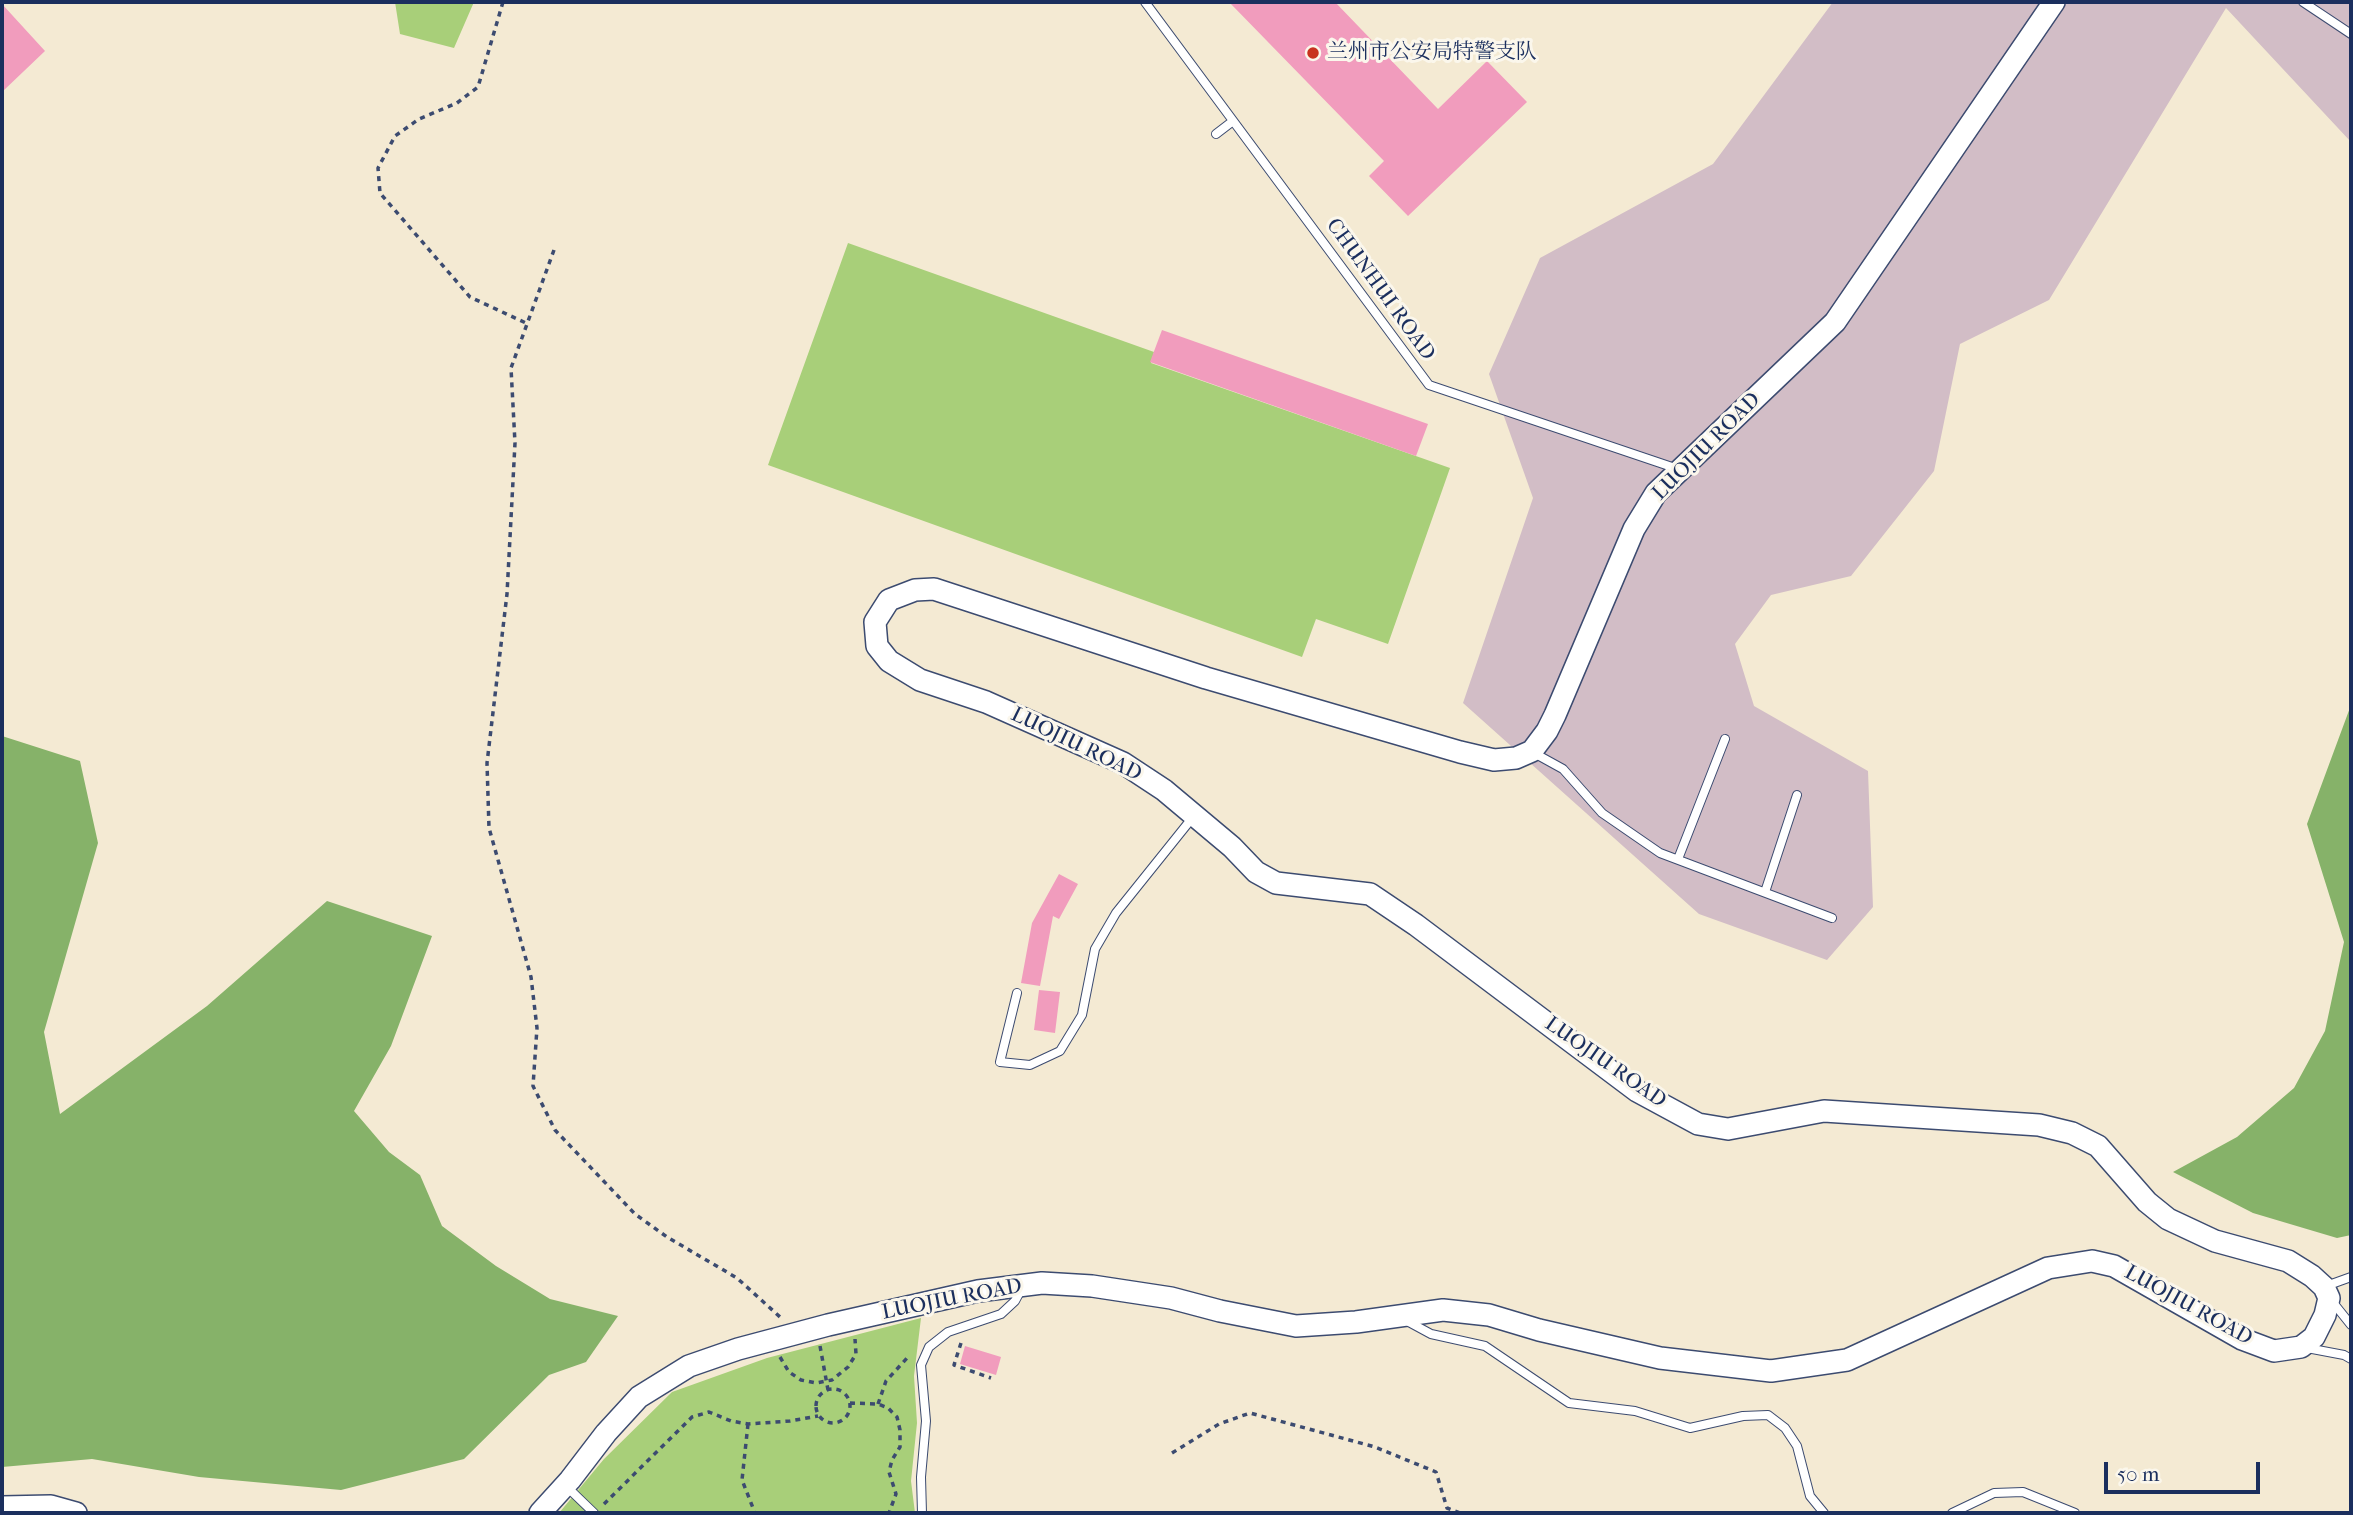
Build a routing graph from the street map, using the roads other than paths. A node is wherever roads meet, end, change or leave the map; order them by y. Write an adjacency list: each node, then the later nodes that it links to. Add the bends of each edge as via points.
1 (1145, 2): 5 (lane, CHUNHUI ROAD)
2 (2054, 2): 7 (street, LUOJIU ROAD, via 1835,322)
3 (2303, 2): 4 (lane)
4 (2351, 34)
5 (1233, 121): 6 (lane); 7 (lane, CHUNHUI ROAD, via 1429,386)
6 (1216, 134)
7 (1681, 470): 9 (street, LUOJIU ROAD, via 1656,493 1634,529 1555,715)
8 (1725, 738): 12 (lane)
9 (1532, 751): 11 (street, LUOJIU ROAD, via 1494,760 1460,752 1206,678 934,589 915,590 889,600 875,622 877,646 889,661 920,680 986,702 1123,763); 12 (lane, via 1563,769 1602,813 1660,853)
10 (1797, 796): 13 (lane)
11 (1194, 816): 15 (lane, via 1116,913 1095,949 1082,1015 1060,1051 1030,1065 1000,1062); 18 (street, LUOJIU ROAD, via 1256,872 1276,883 1370,894 1637,1091 1698,1124 1728,1129 1824,1111 2039,1125 2072,1133 2098,1146 2168,1219 2215,1241 2288,1261 2312,1276)
12 (1678, 859): 13 (lane)
13 (1765, 892): 14 (lane)
14 (1832, 918)
15 (1017, 993)
16 (2351, 1277): 18 (lane)
17 (1024, 1286): 19 (street, LUOJIU ROAD, via 1093,1286 1296,1326); 23 (street, LUOJIU ROAD, via 978,1291 797,1332 689,1366 639,1397); 28 (lane, via 1000,1314 948,1332 929,1347 921,1365 926,1421)
18 (2326, 1293): 20 (lane); 21 (street, via 2326,1315 2314,1337)
19 (1396, 1315): 21 (street, LUOJIU ROAD, via 1443,1310 1489,1315 1660,1358 1771,1371 1847,1360 2048,1268 2092,1261 2114,1266 2242,1339 2274,1350); 29 (lane, via 1431,1334 1485,1346 1569,1403 1635,1411 1690,1428 1768,1415 1785,1428 1797,1446 1810,1496)
20 (2351, 1325)
21 (2301, 1347): 22 (lane)
22 (2351, 1359)
23 (565, 1486): 26 (street, LUOJIU ROAD); 27 (lane)
24 (2, 1507): 25 (street, via 51,1506)
25 (76, 1513)
26 (540, 1513)
27 (594, 1513)
28 (922, 1513)
29 (1824, 1513)
30 (1952, 1513): 31 (lane, via 1994,1493 2023,1492)
31 (2075, 1513)

